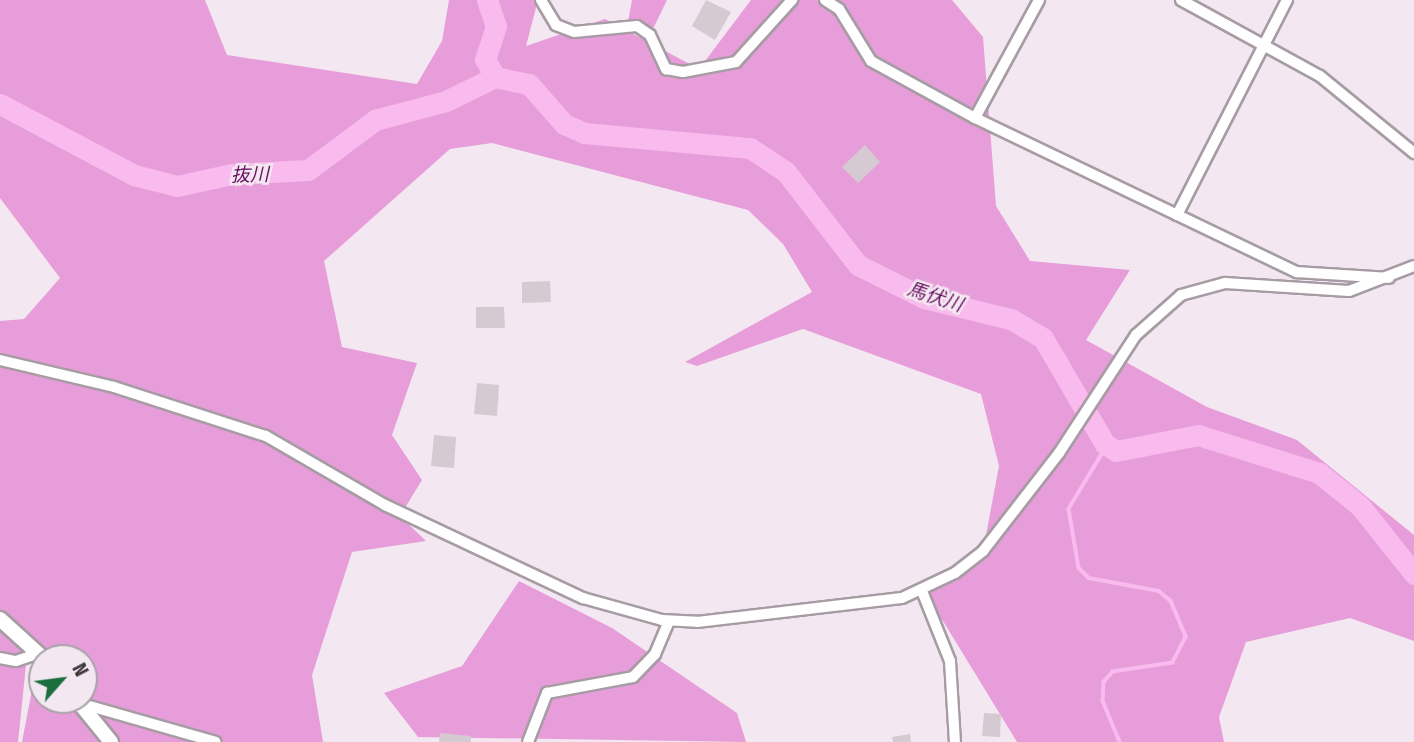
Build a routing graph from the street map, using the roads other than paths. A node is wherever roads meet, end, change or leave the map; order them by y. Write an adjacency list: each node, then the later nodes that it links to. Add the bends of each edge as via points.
1 (541, 0): 2 (street, via 556,24 574,32 637,26 650,35 666,69 683,72 736,62)
2 (792, 0)
3 (825, 0): 8 (street, via 839,9 871,61)
4 (1039, 0): 8 (street)
5 (1181, 0): 7 (street)
6 (1287, 0): 7 (street)
7 (1265, 43): 9 (street, via 1368,110); 10 (street)
8 (975, 118): 10 (street)
9 (1414, 153)
10 (1177, 215): 12 (street, via 1297,272)
11 (1414, 266): 12 (street)
12 (1392, 278): 14 (street, via 1349,291 1225,283 1181,295 1152,316 1059,453 983,551)
13 (0, 360): 16 (street, via 114,387 266,436 385,505 583,598)
14 (922, 591): 16 (street, via 827,609); 25 (street, via 950,661)
15 (0, 619): 17 (main road)
16 (669, 621): 24 (street, via 655,654 633,677 547,693)
17 (28, 644)
18 (0, 658): 19 (street)
19 (28, 659)
20 (98, 706): 23 (street, via 188,729)
21 (88, 714): 22 (main road)
22 (111, 742)
23 (216, 742)
24 (527, 742)
25 (956, 742)

